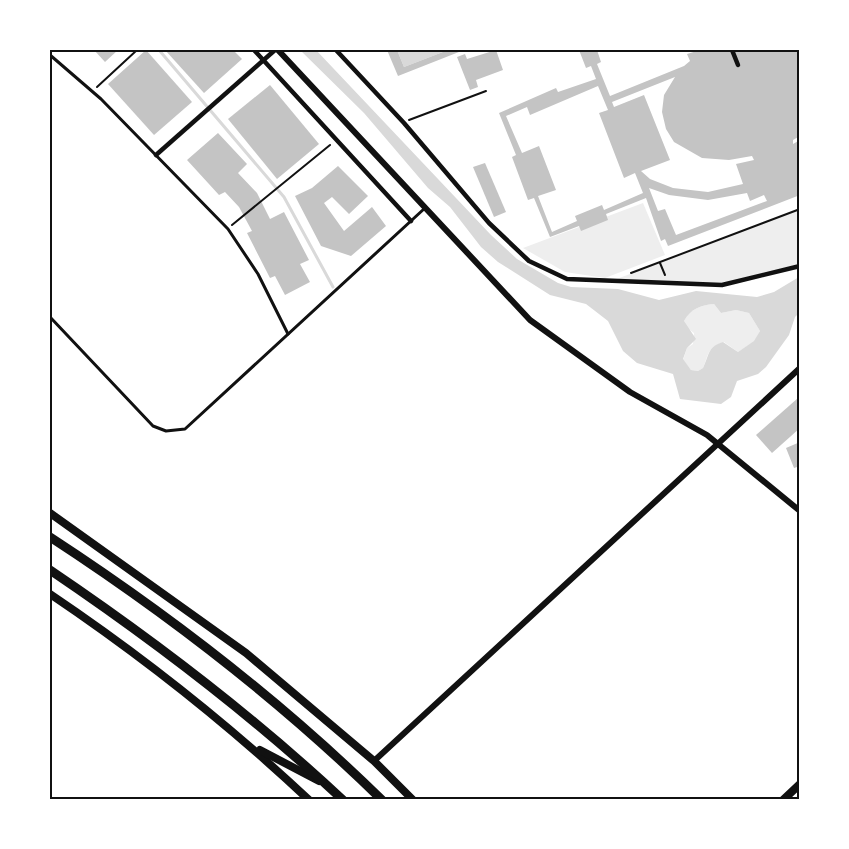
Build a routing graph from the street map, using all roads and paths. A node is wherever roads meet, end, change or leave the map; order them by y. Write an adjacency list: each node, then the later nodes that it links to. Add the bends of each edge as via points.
1 (137, 50): 9 (path)
2 (254, 50): 7 (street)
3 (276, 50): 7 (street); 14 (street)
4 (336, 50): 11 (street)
5 (732, 50): 8 (street)
6 (50, 55): 9 (lane)
7 (263, 59): 12 (street); 13 (street)
8 (738, 65)
9 (92, 91): 13 (lane)
10 (486, 91): 11 (path)
11 (404, 123): 21 (street, via 489,223 529,261 567,279)
12 (337, 140): 16 (street); 17 (path)
13 (156, 155): 17 (lane)
14 (425, 208): 16 (lane); 25 (street, via 530,320 630,392)
15 (800, 209): 18 (path)
16 (411, 221): 23 (lane)
17 (228, 229): 23 (lane, via 258,274)
18 (660, 262): 20 (path); 21 (path)
19 (800, 266): 21 (street, via 722,285)
20 (630, 274)
21 (668, 283)
22 (50, 317): 23 (lane, via 153,426 166,431 185,429)
23 (288, 334)
24 (800, 368): 25 (street)
25 (718, 444): 26 (street); 32 (street)
26 (800, 511)
27 (50, 513): 32 (street, via 246,652)
28 (50, 537): 37 (main road, via 136,593 241,675)
29 (50, 570): 34 (main road, via 223,697)
30 (50, 594): 31 (street, via 112,636)
31 (251, 745): 34 (street); 35 (street)
32 (374, 761): 38 (street)
33 (800, 784): 39 (main road)
34 (328, 786): 36 (main road)
35 (309, 800)
36 (342, 800)
37 (382, 800)
38 (413, 800)
39 (783, 800)

